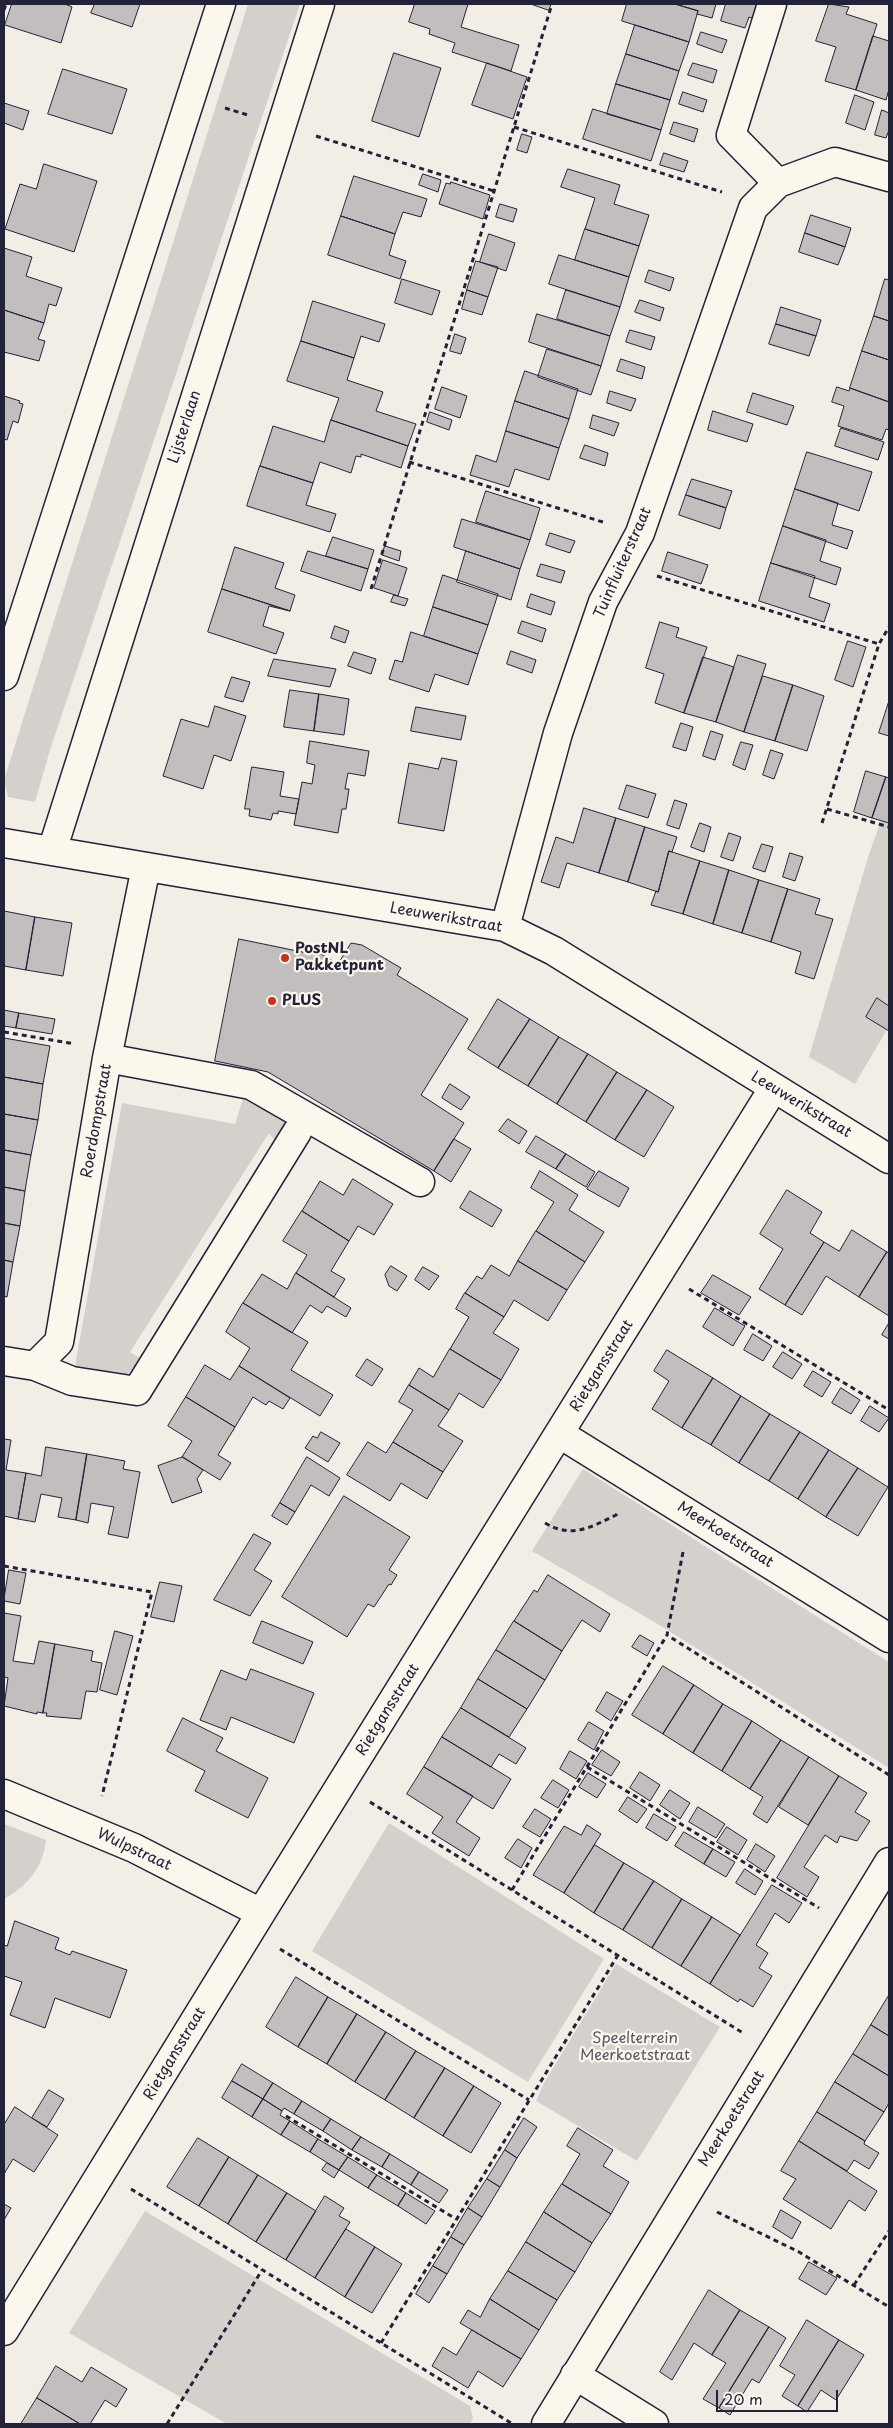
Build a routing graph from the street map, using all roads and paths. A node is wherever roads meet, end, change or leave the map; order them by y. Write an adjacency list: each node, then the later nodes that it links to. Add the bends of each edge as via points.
1 (6, 4): 6 (path)
2 (220, 4): 7 (street)
3 (320, 4): 8 (street, Lijsterlaan)
4 (552, 4): 9 (path)
5 (772, 4): 11 (street, via 731,135)
6 (4, 10)
7 (191, 98): 8 (path); 20 (street)
8 (281, 125): 12 (path); 25 (street, Lijsterlaan)
9 (514, 127): 12 (path); 13 (path, via 720,191)
10 (889, 177): 11 (street, Tuinfluiterstraat, via 835,162)
11 (778, 183): 13 (street, Tuinfluiterstraat)
12 (494, 191): 14 (path)
13 (753, 208): 15 (street, Tuinfluiterstraat)
14 (409, 462): 15 (path); 17 (path)
15 (640, 533): 16 (street, Tuinfluiterstraat)
16 (621, 565): 19 (path); 27 (street, Tuinfluiterstraat, via 603,602 558,733)
17 (371, 589)
18 (889, 627): 19 (path)
19 (879, 644): 21 (path)
20 (4, 676)
21 (828, 809): 22 (path); 23 (path)
22 (822, 824)
23 (889, 827)
24 (4, 843): 25 (street, Leeuwerikstraat)
25 (52, 851): 26 (street, Leeuwerikstraat)
26 (146, 867): 27 (street, Leeuwerikstraat); 29 (street, Roerdompstraat)
27 (505, 927): 30 (street, Leeuwerikstraat, via 554,952)
28 (4, 1032): 29 (path)
29 (108, 1054): 33 (street, via 251,1085); 36 (street, Roerdompstraat, via 59,1342)
30 (773, 1089): 32 (street, Leeuwerikstraat); 34 (street, Rietgansstraat)
31 (297, 1132): 36 (street, via 137,1392 72,1381)
32 (889, 1159)
33 (420, 1182)
34 (660, 1272): 37 (path); 38 (street, Rietgansstraat)
35 (4, 1361): 36 (street)
36 (35, 1366)
37 (889, 1410)
38 (560, 1434): 39 (street, Meerkoetstraat); 40 (street, Rietgansstraat)
39 (638, 1481): 40 (path, via 616,1515 582,1531 557,1530); 41 (street, Meerkoetstraat)
40 (515, 1504): 47 (street, Rietgansstraat)
41 (690, 1514): 43 (path); 44 (street, Meerkoetstraat)
42 (4, 1566): 49 (path, via 152,1592)
43 (667, 1635): 45 (path); 46 (path)
44 (889, 1638)
45 (587, 1767): 51 (path); 53 (path)
46 (889, 1775)
47 (342, 1785): 51 (path); 52 (street, Rietgansstraat)
48 (4, 1794): 49 (street, Wulpstraat)
49 (94, 1831): 52 (street, Wulpstraat, via 134,1848)
50 (889, 1862): 53 (street, Meerkoetstraat)
51 (512, 1890): 54 (path)
52 (256, 1922): 56 (path); 58 (street, Rietgansstraat)
53 (850, 1927): 55 (street, Meerkoetstraat)
54 (618, 1955): 55 (path); 56 (path)
55 (774, 2052): 59 (street, Meerkoetstraat)
56 (529, 2100): 60 (path)
57 (286, 2116): 60 (path)
58 (103, 2172): 62 (path); 65 (street, Rietgansstraat)
59 (687, 2193): 63 (path); 67 (street, Meerkoetstraat)
60 (456, 2219): 66 (path)
61 (889, 2231): 63 (path)
62 (262, 2270): 66 (path); 68 (path)
63 (854, 2285): 64 (path)
64 (889, 2307)
65 (4, 2331)
66 (381, 2343): 69 (path)
67 (575, 2375): 70 (street, Meerkoetstraat); 71 (street)
68 (167, 2424)
69 (514, 2424)
70 (546, 2424)
71 (654, 2424)

